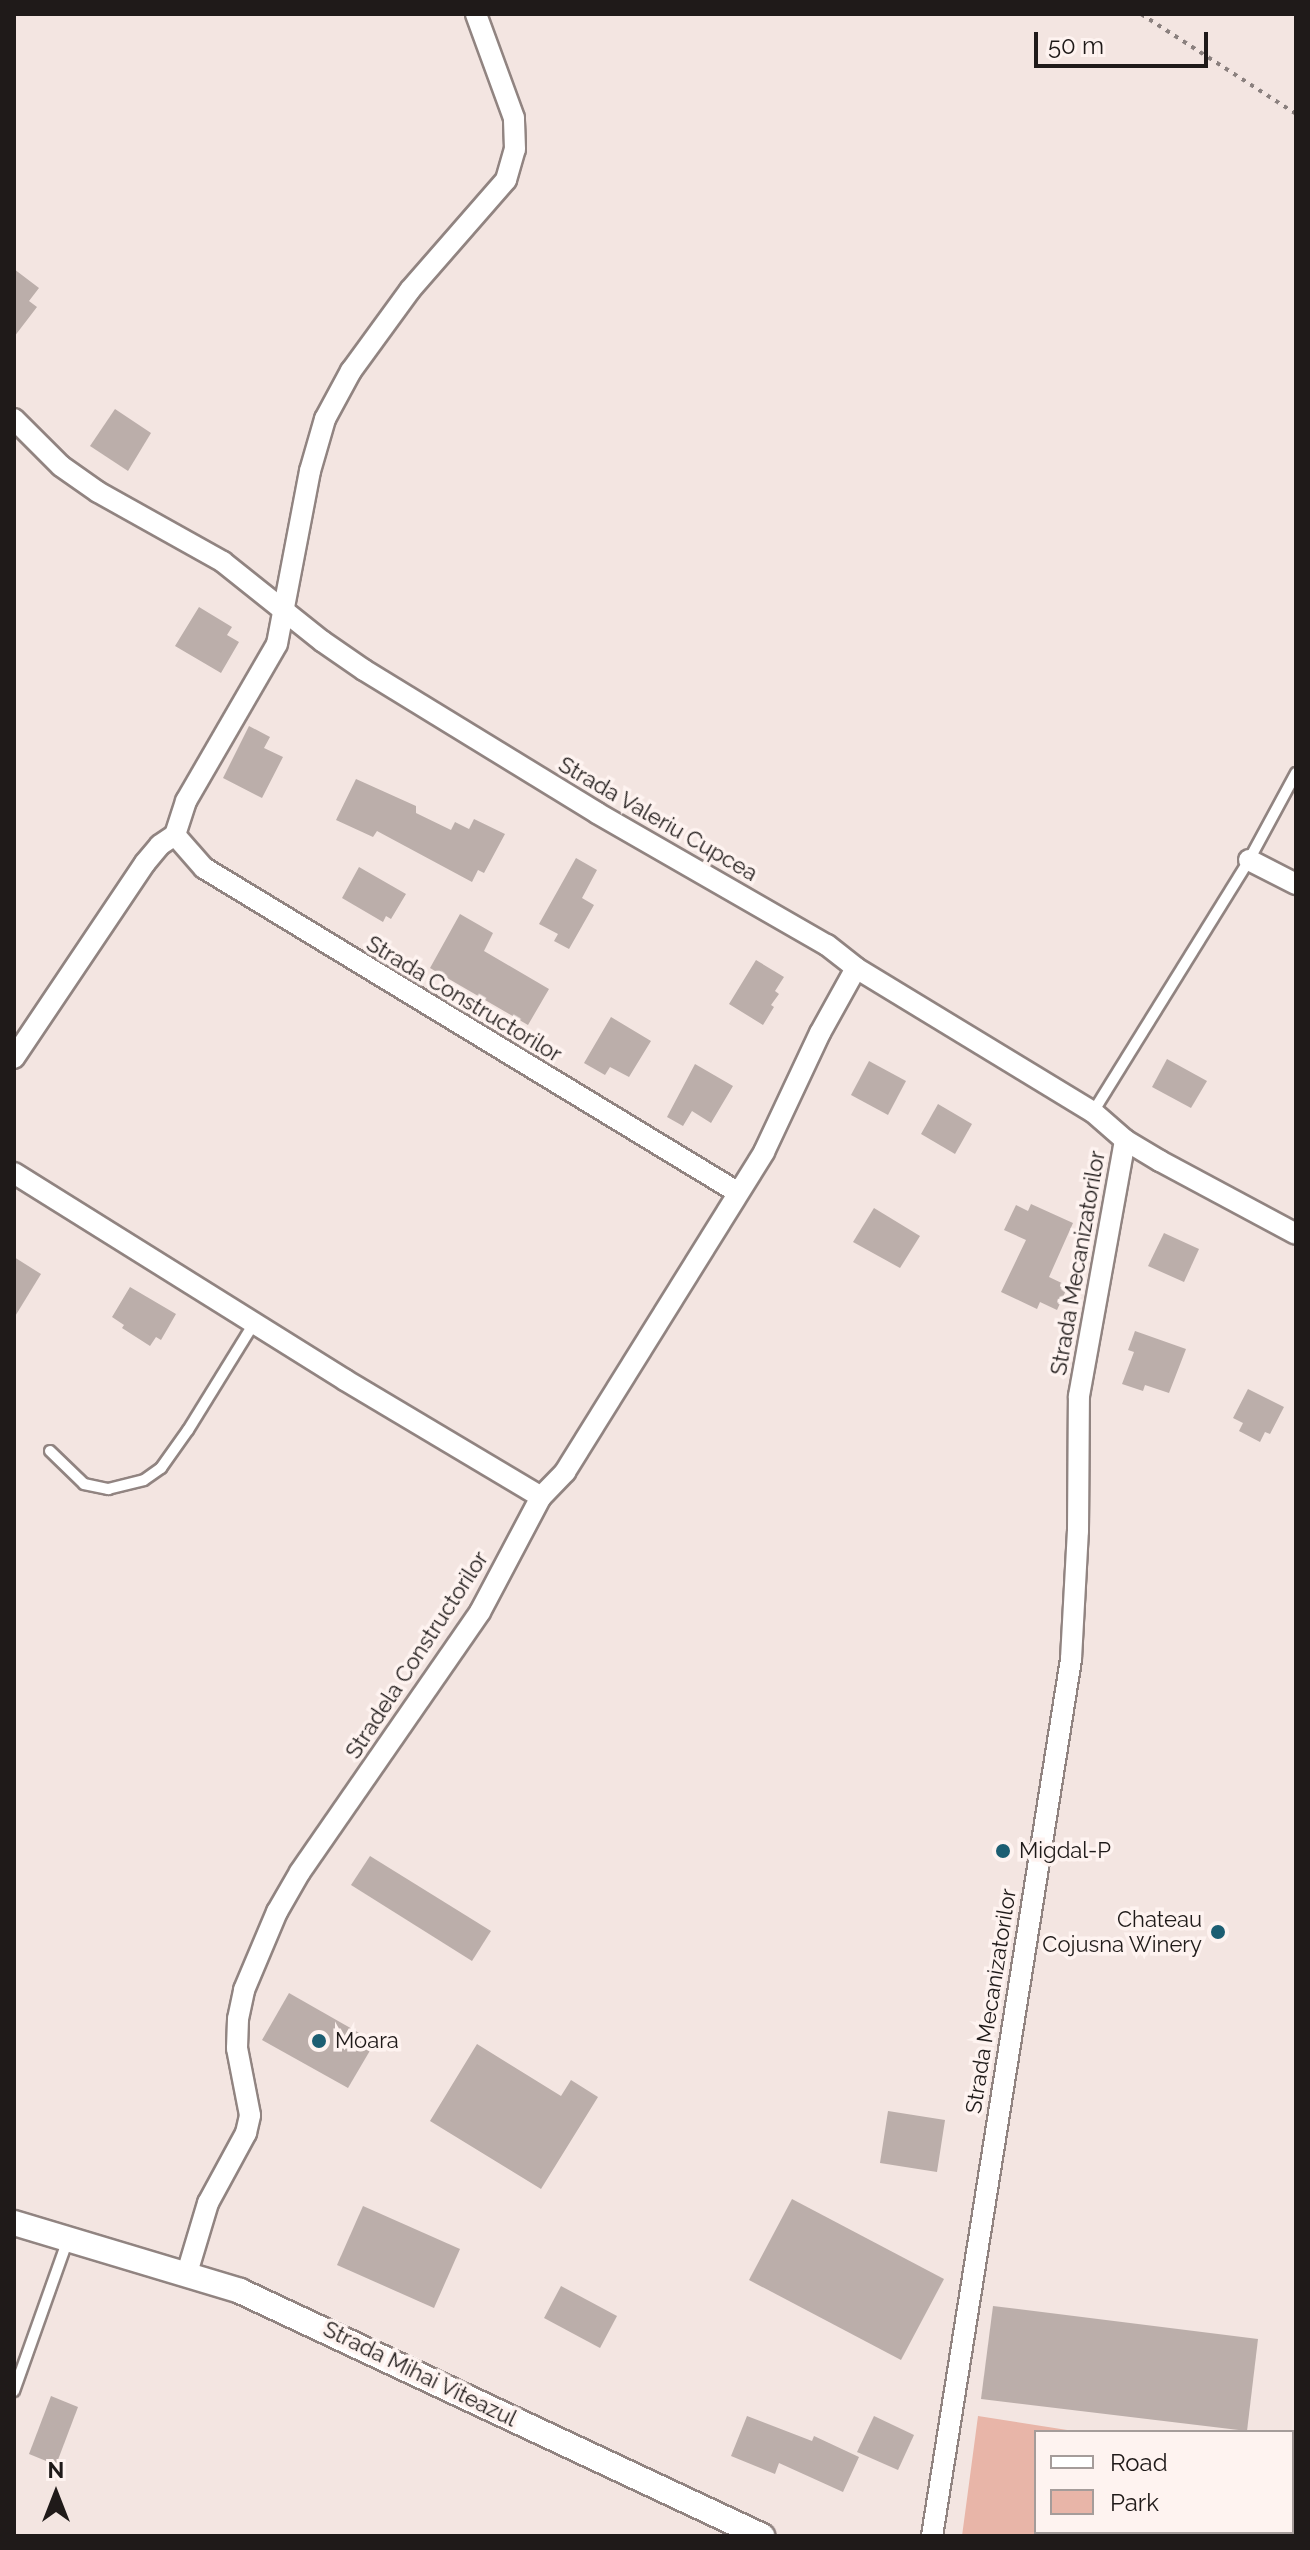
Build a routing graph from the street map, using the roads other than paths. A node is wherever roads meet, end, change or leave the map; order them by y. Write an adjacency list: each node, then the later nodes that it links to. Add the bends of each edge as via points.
1 (476, 14): 3 (street, via 514,118 515,149 506,180 410,290 351,371 325,419 294,539)
2 (14, 419): 3 (street, Strada Valeriu Cupcea, via 74,474 223,562)
3 (285, 613): 5 (street, via 277,644 186,801); 8 (street, Strada Valeriu Cupcea, via 364,670 827,945)
4 (1296, 773): 6 (lane)
5 (175, 835): 9 (street, via 145,863); 13 (street, Strada Constructorilor, via 204,868)
6 (1249, 860): 7 (street); 10 (lane)
7 (1296, 884)
8 (856, 968): 10 (street, Strada Valeriu Cupcea); 13 (street, Stradela Constructorilor, via 764,1152)
9 (14, 1058)
10 (1093, 1112): 11 (street, Strada Valeriu Cupcea)
11 (1125, 1140): 14 (street, Strada Valeriu Cupcea); 23 (street, Strada Mecanizatorilor, via 1079,1396 1071,1659)
12 (14, 1173): 15 (street)
13 (737, 1192): 17 (street, Stradela Constructorilor, via 565,1472)
14 (1296, 1234)
15 (254, 1323): 16 (lane, via 188,1430 161,1468 144,1480 108,1489 84,1484); 17 (street)
16 (50, 1451)
17 (541, 1497): 20 (street, Stradela Constructorilor, via 480,1612 300,1872 258,1953 238,2019 237,2048 250,2115 246,2133 208,2203)
18 (14, 2223): 19 (street, Strada Mihai Viteazul)
19 (68, 2239): 20 (street, Strada Mihai Viteazul); 21 (lane)
20 (187, 2273): 22 (street, Strada Mihai Viteazul, via 310,2321)
21 (14, 2391)
22 (762, 2536)
23 (932, 2536)

